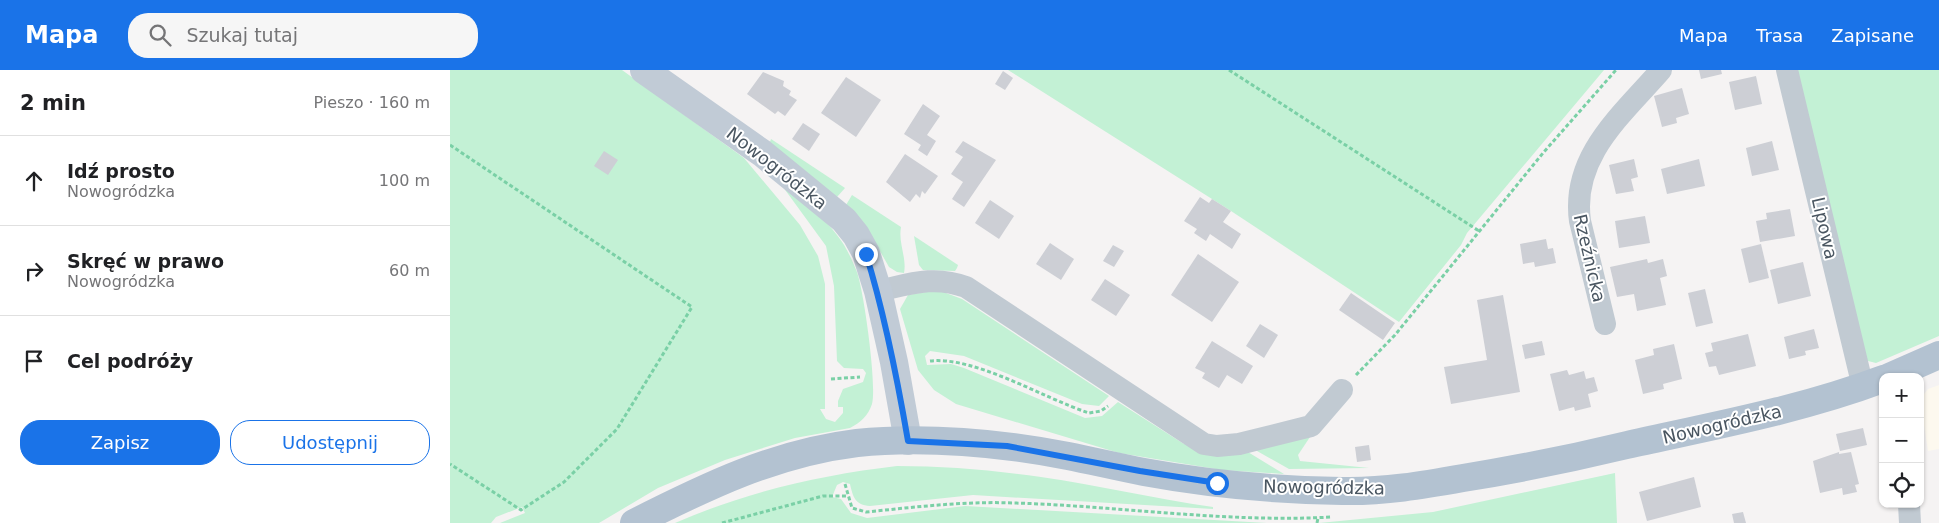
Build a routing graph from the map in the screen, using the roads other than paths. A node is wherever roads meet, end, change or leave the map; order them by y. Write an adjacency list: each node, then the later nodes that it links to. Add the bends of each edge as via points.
1 (644, 70): 4 (main road, Nowogródzka, via 762,153 844,220 866,254)
2 (1661, 70): 5 (street, Rzeźnicka, via 1593,150 1581,178 1580,221)
3 (1787, 70): 8 (street, Lipowa)
4 (878, 291): 9 (street, via 931,280 950,281 966,287 1204,444 1227,446 1311,426); 10 (main road, Nowogródzka)
5 (1605, 324)
6 (1939, 355): 7 (main road)
7 (1898, 373)
8 (1873, 383): 10 (main road, Nowogródzka, via 1796,406 1576,457 1480,476 1388,489 1310,490 1217,483 1007,446)
9 (1342, 390)
10 (908, 441): 12 (main road, via 856,443 760,464)
11 (1909, 508): 13 (street)
12 (634, 523)
13 (1910, 523)

